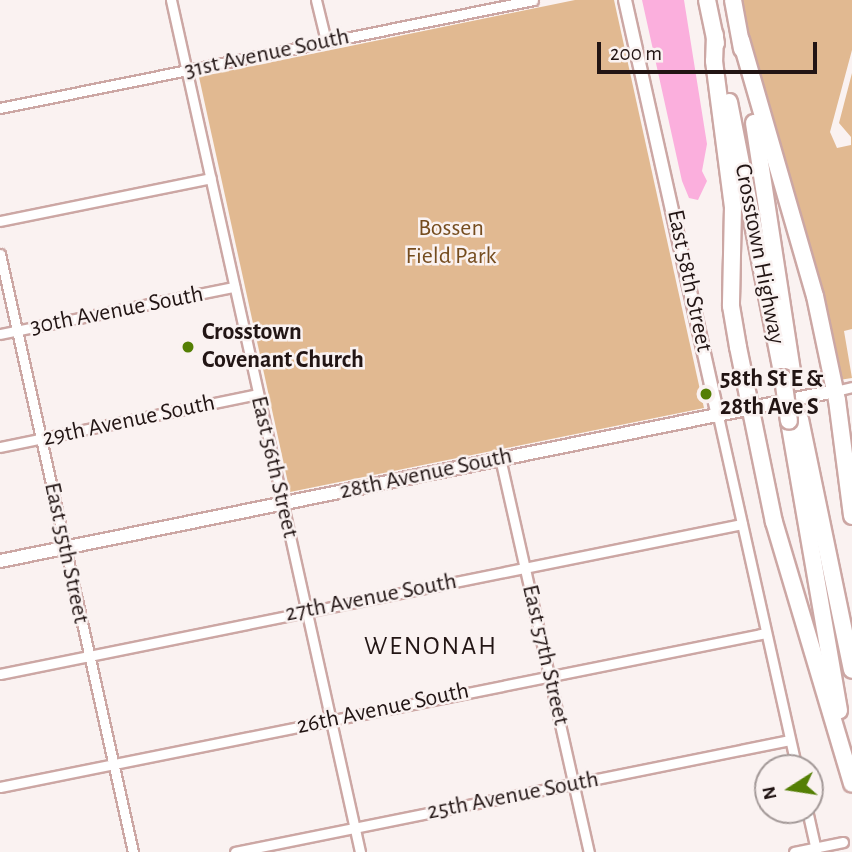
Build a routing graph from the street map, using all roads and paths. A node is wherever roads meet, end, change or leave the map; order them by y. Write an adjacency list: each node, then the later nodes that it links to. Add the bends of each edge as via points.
1 (171, 0): 10 (street, East 56th Street)
2 (316, 0): 9 (street)
3 (533, 0): 9 (street, 31st Avenue South)
4 (625, 0): 23 (street, East 58th Street)
5 (707, 0): 7 (highway, Crosstown Highway)
6 (733, 0): 8 (highway, Crosstown Highway)
7 (715, 35): 18 (highway, Crosstown Highway); 22 (highway, via 713,61 733,207 731,306)
8 (741, 40): 18 (highway, Crosstown Highway); 20 (highway, via 814,296)
9 (326, 41): 10 (street, 31st Avenue South)
10 (187, 70): 11 (street, 31st Avenue South); 12 (street, East 56th Street)
11 (0, 108)
12 (211, 178): 13 (street); 15 (street, East 56th Street)
13 (0, 221)
14 (0, 254): 16 (street, East 55th Street)
15 (234, 287): 16 (street, 30th Avenue South); 21 (street, East 56th Street)
16 (17, 330): 17 (street, 30th Avenue South); 25 (street, East 55th Street)
17 (0, 334)
18 (788, 377): 24 (highway, Crosstown Highway)
19 (852, 387): 20 (street, 28th Avenue South)
20 (835, 391): 22 (street, 28th Avenue South); 29 (highway)
21 (258, 394): 25 (street, 29th Avenue South); 28 (street, East 56th Street)
22 (751, 409): 23 (street, 28th Avenue South); 46 (highway, via 791,586)
23 (718, 416): 27 (street, 28th Avenue South); 30 (street, East 58th Street)
24 (795, 420): 37 (highway, Crosstown Highway); 43 (highway, Crosstown Highway, via 824,642)
25 (42, 439): 26 (street, 29th Avenue South); 31 (street, East 55th Street)
26 (0, 447)
27 (500, 458): 28 (street, 28th Avenue South); 33 (street, East 57th Street)
28 (282, 504): 31 (street, 28th Avenue South); 34 (street, East 56th Street)
29 (852, 516)
30 (742, 524): 33 (street, 27th Avenue South); 35 (street, East 58th Street)
31 (65, 547): 32 (street, 28th Avenue South); 36 (street, East 55th Street)
32 (0, 561)
33 (525, 567): 34 (street, 27th Avenue South); 39 (street, East 57th Street)
34 (307, 611): 36 (street, 27th Avenue South); 40 (street, East 56th Street)
35 (766, 633): 39 (street, 26th Avenue South); 41 (street, East 58th Street)
36 (89, 656): 38 (street, 27th Avenue South); 44 (street, East 55th Street)
37 (852, 670)
38 (0, 674)
39 (549, 675): 40 (street, 26th Avenue South); 45 (street, East 57th Street)
40 (331, 719): 44 (street, 26th Avenue South); 49 (street, East 56th Street)
41 (790, 740): 42 (street, East 58th Street); 45 (street, 25th Avenue South)
42 (794, 754)
43 (852, 757)
44 (114, 764): 47 (street, 26th Avenue South); 52 (street, East 55th Street)
45 (573, 784): 49 (street, 25th Avenue South); 55 (street, East 57th Street)
46 (852, 784)
47 (0, 787)
48 (810, 824): 51 (street)
49 (355, 828): 53 (street, 25th Avenue South); 54 (street, East 56th Street)
50 (843, 842): 51 (street)
51 (816, 850): 56 (street)
52 (133, 852)
53 (235, 852)
54 (360, 852)
55 (589, 852)
56 (794, 852)

